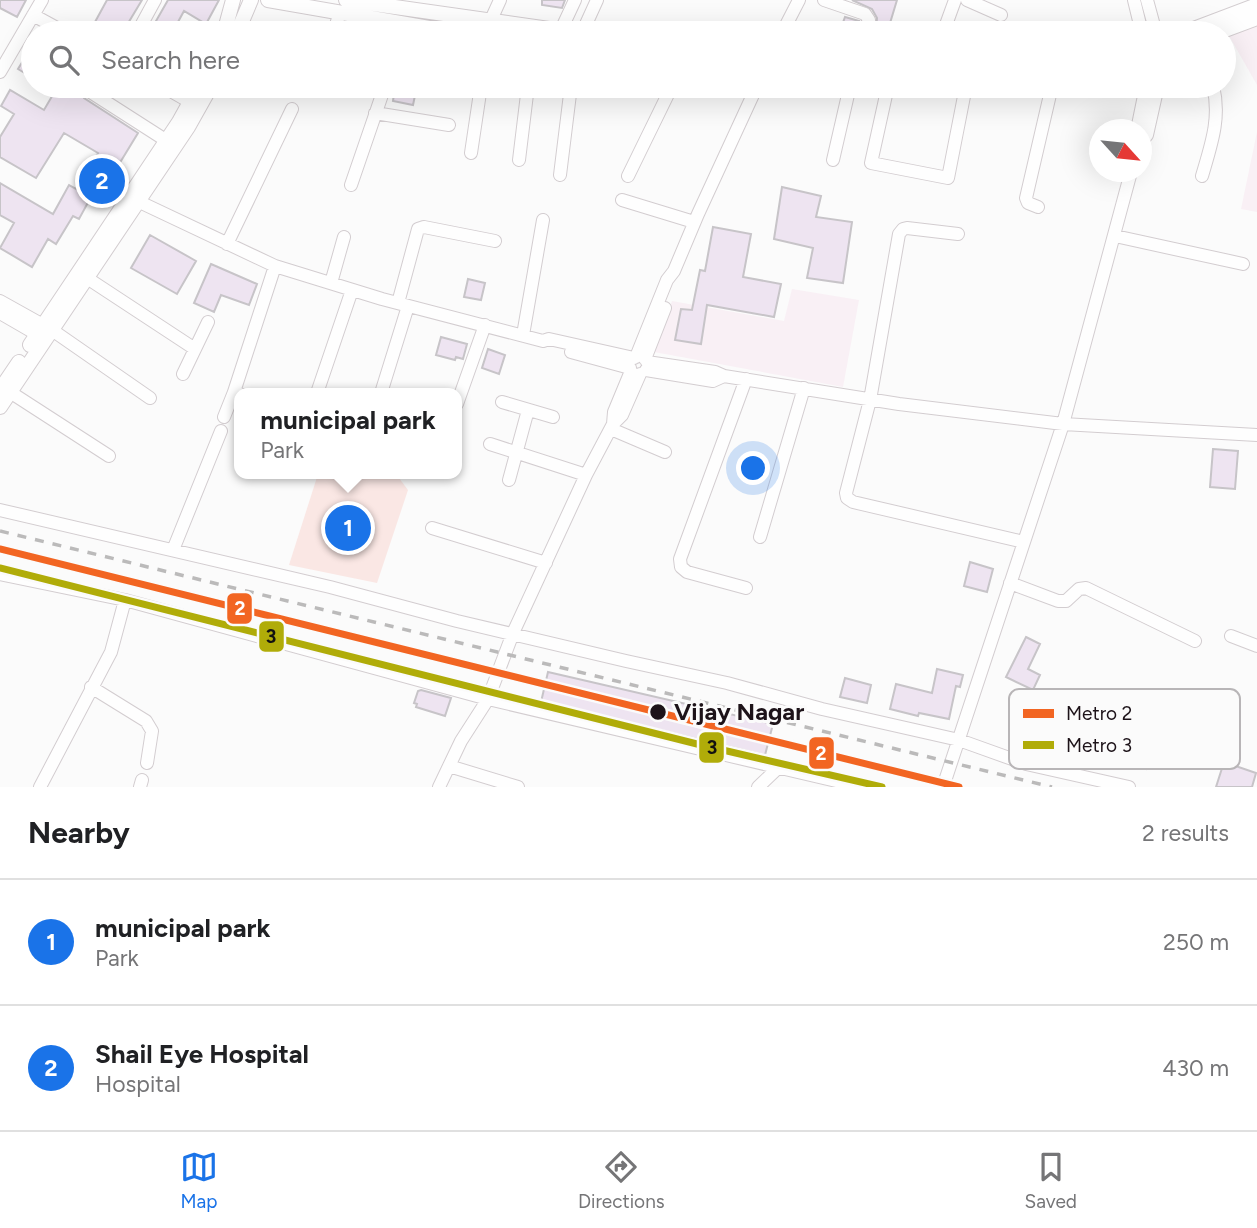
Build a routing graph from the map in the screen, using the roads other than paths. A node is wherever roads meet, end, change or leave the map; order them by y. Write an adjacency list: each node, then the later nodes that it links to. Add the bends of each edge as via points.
1 (42, 0): 17 (street)
2 (155, 0): 22 (street)
3 (233, 0): 23 (main road)
4 (251, 0): 24 (main road)
5 (268, 0): 16 (main road)
6 (500, 0): 27 (street)
7 (575, 0): 28 (street)
8 (597, 0): 29 (street)
9 (799, 0): 30 (street)
10 (824, 0): 31 (street, via 866,14)
11 (955, 0): 32 (street)
12 (967, 0): 18 (street)
13 (1134, 0): 33 (street)
14 (1147, 0): 34 (street)
15 (1257, 5): 35 (main road)
16 (343, 7): 25 (main road); 26 (main road)
17 (33, 15): 20 (street); 21 (street)
18 (1000, 15)
19 (1257, 18): 36 (main road)
20 (29, 21)
21 (44, 21)
22 (144, 21)
23 (227, 21)
24 (242, 21)
25 (382, 21)
26 (480, 21)
27 (490, 21)
28 (565, 21)
29 (587, 21)
30 (788, 21)
31 (869, 21)
32 (947, 21)
33 (1139, 21)
34 (1153, 21)
35 (1215, 21)
36 (1236, 26)
37 (21, 35): 38 (street)
38 (1, 69)
39 (100, 98): 62 (street)
40 (183, 98): 56 (street)
41 (192, 98): 56 (main road)
42 (205, 98): 71 (main road)
43 (381, 98): 58 (street)
44 (479, 98): 63 (street)
45 (527, 98): 64 (street)
46 (570, 98): 66 (street)
47 (666, 98): 67 (street)
48 (751, 98): 75 (street)
49 (847, 98): 65 (street)
50 (885, 98): 51 (street, via 871,163 948,178)
51 (964, 98)
52 (1049, 98): 73 (street, via 1026,198)
53 (1144, 98): 59 (street)
54 (1155, 98): 60 (street)
55 (1216, 98): 68 (street, via 1215,134)
56 (190, 102): 62 (main road)
57 (292, 108): 80 (street)
58 (375, 113): 61 (street); 70 (street)
59 (1139, 119)
60 (1150, 119)
61 (449, 125)
62 (167, 141): 71 (main road)
63 (471, 153)
64 (519, 160)
65 (833, 160)
66 (560, 174)
67 (628, 176)
68 (1202, 176)
69 (1128, 182): 77 (street)
70 (351, 185)
71 (133, 200): 80 (street); 83 (main road); 91 (main road)
72 (622, 200): 75 (street)
73 (1038, 207)
74 (543, 220): 92 (street)
75 (694, 222): 94 (street, via 667,280)
76 (958, 234): 105 (street, via 907,228 899,234)
77 (1115, 236): 81 (street); 111 (street)
78 (344, 237): 84 (street)
79 (495, 241): 87 (street, via 418,229)
80 (227, 244): 82 (street)
81 (1243, 264)
82 (275, 266): 84 (street); 97 (street)
83 (87, 278): 91 (main road); 93 (street)
84 (331, 283): 85 (street)
85 (352, 290): 87 (street); 98 (street)
86 (0, 301): 91 (street)
87 (403, 305): 90 (street); 99 (street)
88 (0, 313): 91 (street)
89 (208, 322): 93 (street)
90 (485, 325): 92 (street); 101 (street)
91 (45, 332): 102 (main road); 103 (street)
92 (523, 335): 94 (street, via 547,345)
93 (195, 349): 95 (street)
94 (639, 365): 96 (street, via 713,381 724,376); 112 (street, via 622,415)
95 (183, 374)
96 (746, 379): 100 (street); 129 (street, via 680,559 687,572)
97 (238, 388)
98 (319, 388)
99 (382, 388)
100 (804, 388): 105 (street); 123 (street)
101 (462, 390)
102 (5, 391): 107 (main road); 118 (street)
103 (150, 398)
104 (234, 399): 109 (street)
105 (870, 400): 111 (street); 124 (street, via 847,498)
106 (502, 402): 108 (street)
107 (0, 407)
108 (528, 410): 110 (street); 116 (street)
109 (224, 417)
110 (553, 417)
111 (1063, 424): 114 (street); 124 (street)
112 (612, 427): 117 (street); 119 (street)
113 (221, 431): 125 (street)
114 (1257, 435)
115 (490, 444): 116 (street)
116 (516, 452): 119 (street); 120 (street)
117 (665, 452)
118 (110, 456)
119 (586, 475): 126 (street)
120 (509, 480)
121 (0, 510): 125 (street)
122 (432, 528): 126 (street)
123 (760, 537)
124 (1024, 542): 128 (street)
125 (173, 550): 131 (street)
126 (546, 563): 131 (street)
127 (0, 574): 130 (street)
128 (1010, 583): 133 (street, via 1058,601 1086,588); 137 (street)
129 (746, 588)
130 (125, 600): 135 (street, via 111,652); 136 (street)
131 (513, 633): 136 (street); 137 (street)
132 (1231, 636): 134 (street)
133 (1195, 641)
134 (1257, 646)
135 (91, 687): 139 (street, via 146,721 152,731); 143 (street)
136 (488, 699): 140 (street); 141 (street)
137 (959, 740): 138 (street); 148 (street)
138 (1009, 758)
139 (148, 763)
140 (449, 766): 144 (street); 145 (street)
141 (778, 768): 146 (street); 147 (street)
142 (1048, 769): 149 (street)
143 (40, 787)
144 (439, 787)
145 (518, 787)
146 (758, 787)
147 (862, 787)
148 (943, 787)
149 (1129, 787)

